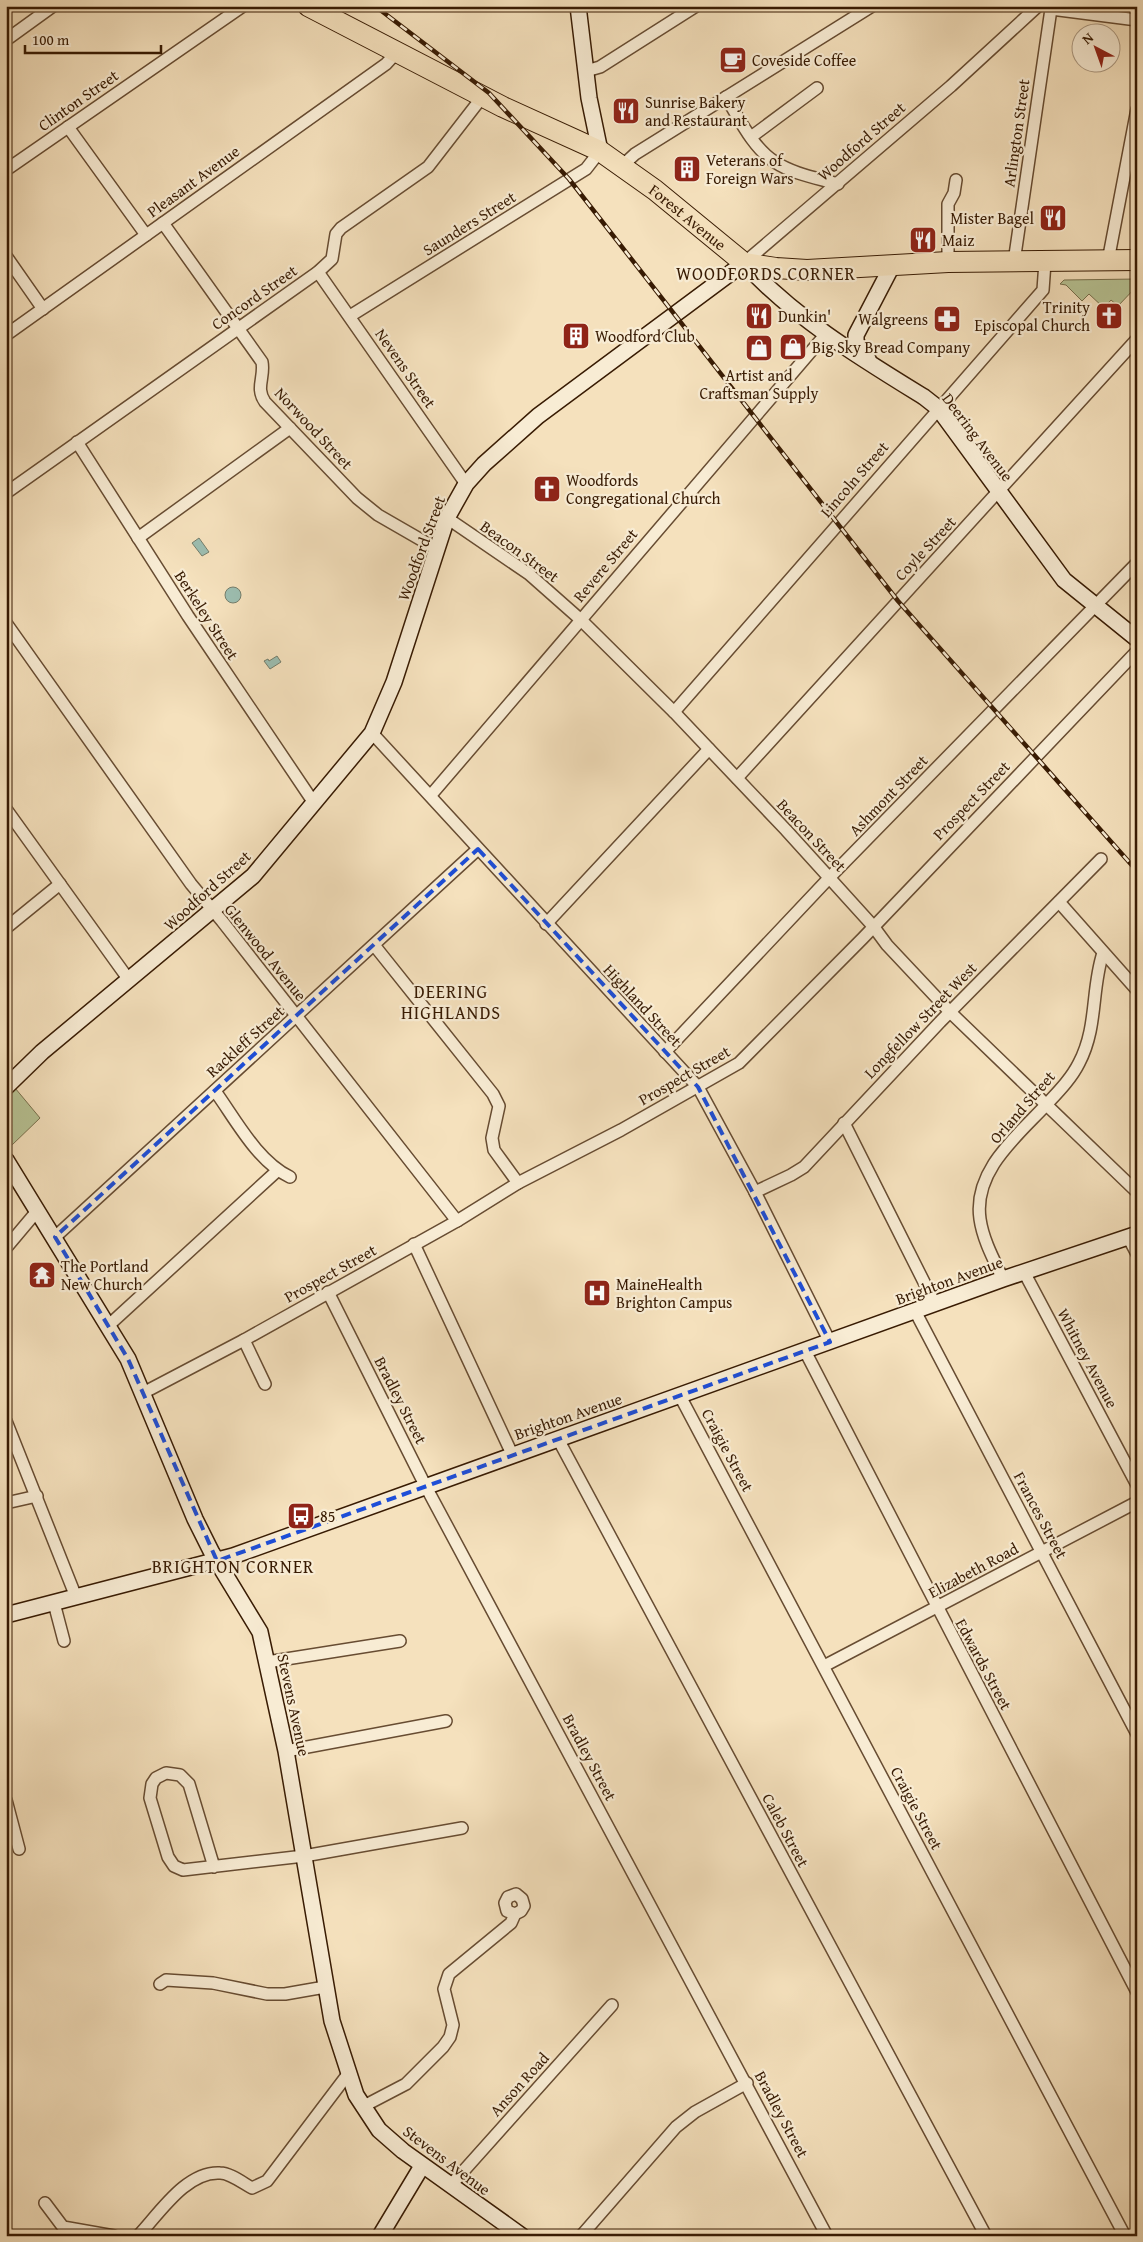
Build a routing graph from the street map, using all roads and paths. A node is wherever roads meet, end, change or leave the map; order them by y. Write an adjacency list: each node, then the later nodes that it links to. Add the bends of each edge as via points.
1 (53, 6): 10 (street)
2 (243, 6): 17 (street, Clinton Street)
3 (308, 6): 11 (highway, Forest Avenue)
4 (578, 6): 12 (main road)
5 (696, 6): 12 (street, via 600,66)
6 (872, 6): 15 (street)
7 (1038, 6): 23 (street, Woodford Street)
8 (1050, 8): 9 (street); 30 (street, Arlington Street)
9 (1137, 20)
10 (6, 40)
11 (397, 52): 14 (highway, Forest Avenue); 24 (street, Pleasant Avenue, via 386,64)
12 (586, 71): 19 (main road)
13 (817, 88): 18 (street)
14 (483, 96): 19 (highway, Forest Avenue); 34 (street, Concord Street, via 428,167 341,228 336,234 332,259)
15 (726, 97): 18 (street); 20 (street, via 632,156)
16 (1137, 109): 28 (street)
17 (68, 127): 21 (street, Clinton Street); 25 (street)
18 (751, 137): 23 (street, via 760,149 784,168)
19 (600, 151): 20 (highway, Forest Avenue); 36 (street, Saunders Street, via 586,169)
20 (622, 166): 32 (highway, Forest Avenue)
21 (6, 170)
22 (956, 180): 29 (street, via 948,204)
23 (838, 184): 32 (street, Woodford Street)
24 (163, 223): 25 (street, Pleasant Avenue); 37 (street, Norwood Street)
25 (146, 235): 35 (street, Pleasant Avenue)
26 (6, 256): 35 (street)
27 (1137, 260): 28 (highway)
28 (1108, 261): 31 (highway)
29 (948, 262): 30 (highway); 33 (highway)
30 (1014, 262): 31 (highway)
31 (1044, 262): 43 (street, Lincoln Street, via 1042,290)
32 (744, 263): 33 (highway, via 807,270); 40 (main road, Deering Avenue, via 782,301); 46 (main road, Woodford Street, via 544,412)
33 (893, 264): 39 (main road)
34 (318, 272): 36 (street, Nevens Street); 37 (street, Concord Street)
35 (43, 309): 38 (street, Pleasant Avenue)
36 (350, 316): 46 (street, Nevens Street)
37 (238, 329): 44 (street, Norwood Street, via 262,362 260,395); 45 (street, Concord Street)
38 (6, 335)
39 (856, 335): 40 (main road); 42 (main road, via 860,350)
40 (830, 338): 42 (main road, Deering Avenue); 54 (street, Revere Street)
41 (1137, 339): 47 (street, Coyle Street)
42 (872, 364): 43 (main road, Deering Avenue)
43 (938, 408): 47 (main road, Deering Avenue); 58 (street, Lincoln Street)
44 (290, 428): 50 (street); 51 (street, Norwood Street, via 357,498 378,515)
45 (77, 442): 48 (street, Concord Street); 50 (street, Berkeley Street)
46 (466, 484): 49 (main road, Woodford Street)
47 (998, 492): 53 (main road, Deering Avenue, via 1064,580); 61 (street, Coyle Street)
48 (6, 493)
49 (447, 518): 51 (main road, Woodford Street); 54 (street, Beacon Street, via 529,574)
50 (138, 538): 63 (street, Berkeley Street)
51 (437, 549): 59 (main road, Woodford Street, via 394,682)
52 (1137, 563): 53 (street, Ashmont Street)
53 (1094, 606): 56 (main road, Deering Avenue); 67 (street, Ashmont Street)
54 (582, 620): 58 (street, Beacon Street); 62 (street, Revere Street)
55 (6, 623): 70 (street, Glenwood Avenue)
56 (1137, 639)
57 (1137, 650): 72 (street, Prospect Street)
58 (674, 712): 60 (street, Beacon Street)
59 (372, 733): 62 (street, Highland Street); 63 (main road, Woodford Street)
60 (709, 749): 61 (street, Beacon Street); 71 (street)
61 (737, 778): 67 (street, Beacon Street)
62 (431, 795): 65 (street, Highland Street)
63 (314, 803): 70 (main road, Woodford Street, via 253,876)
64 (6, 809): 68 (street)
65 (478, 848): 71 (street, Highland Street); 74 (street, Rackleff Street)
66 (1101, 859): 69 (street, Longfellow Street West)
67 (830, 877): 72 (street, Beacon Street); 80 (street, Ashmont Street)
68 (60, 884): 73 (street); 76 (street)
69 (1059, 902): 75 (street); 78 (street, Longfellow Street West)
70 (212, 911): 76 (main road, Woodford Street); 79 (street, Glenwood Avenue)
71 (546, 924): 80 (street, Highland Street)
72 (873, 926): 78 (street, Beacon Street, via 886,945); 82 (street, Prospect Street, via 748,1056)
73 (6, 928)
74 (374, 945): 79 (street, Rackleff Street); 89 (street, via 493,1094 499,1106 492,1138 494,1150)
75 (1103, 952): 77 (street); 84 (street, Orland Street, via 1097,970 1094,1016 1085,1050 1069,1078)
76 (129, 980): 81 (main road, Woodford Street, via 42,1052)
77 (1137, 990)
78 (950, 1012): 84 (street, Beacon Street); 85 (street, Longfellow Street West)
79 (297, 1016): 83 (street, Rackleff Street); 93 (street, Glenwood Avenue)
80 (665, 1052): 82 (street, Highland Street)
81 (6, 1087)
82 (698, 1087): 89 (street, Prospect Street); 90 (street, Highland Street)
83 (215, 1091): 87 (street); 95 (street, Rackleff Street)
84 (1047, 1104): 91 (street, Beacon Street); 100 (street, Orland Street, via 1000,1156 983,1184 979,1201 980,1219)
85 (844, 1123): 90 (street, Longfellow Street West, via 804,1167); 102 (street)
86 (6, 1160): 92 (main road, Stevens Avenue)
87 (277, 1171): 88 (street); 104 (street)
88 (290, 1177)
89 (518, 1183): 93 (street, Prospect Street)
90 (755, 1192): 106 (street, Highland Street)
91 (1137, 1192)
92 (38, 1210): 95 (main road, Stevens Avenue); 97 (street)
93 (457, 1221): 96 (street, Prospect Street)
94 (1132, 1236): 98 (street); 99 (main road, Brighton Avenue)
95 (55, 1237): 104 (main road, Stevens Avenue)
96 (414, 1244): 101 (street, Prospect Street); 113 (street)
97 (6, 1248)
98 (1137, 1254)
99 (1024, 1272): 100 (main road, Brighton Avenue); 114 (street, Whitney Avenue)
100 (1003, 1279): 102 (main road, Brighton Avenue)
101 (328, 1292): 105 (street, Prospect Street); 115 (street, Bradley Street)
102 (935, 1304): 103 (main road, Brighton Avenue)
103 (915, 1311): 106 (main road, Brighton Avenue); 119 (street, Frances Street)
104 (109, 1325): 109 (main road, Stevens Avenue)
105 (244, 1340): 108 (street); 109 (street, Prospect Street)
106 (830, 1342): 107 (main road, Brighton Avenue)
107 (805, 1351): 110 (main road, Brighton Avenue); 123 (street, Edwards Street)
108 (265, 1384)
109 (143, 1393): 120 (main road, Stevens Avenue, via 195,1519)
110 (680, 1396): 112 (main road, Brighton Avenue); 128 (street, Craigie Street)
111 (6, 1421): 116 (street)
112 (558, 1439): 113 (main road, Brighton Avenue); 154 (street, Caleb Street)
113 (512, 1454): 115 (main road, Brighton Avenue)
114 (1137, 1485)
115 (425, 1486): 120 (main road, Brighton Avenue); 143 (street, Bradley Street)
116 (37, 1496): 118 (street); 121 (street)
117 (1137, 1502): 119 (street, Elizabeth Road)
118 (6, 1503)
119 (1042, 1552): 123 (street, Elizabeth Road); 130 (street, Frances Street)
120 (217, 1561): 121 (main road, Brighton Avenue); 127 (main road, Stevens Avenue, via 260,1632)
121 (76, 1597): 122 (main road, Brighton Avenue)
122 (54, 1602): 124 (main road, Brighton Avenue); 126 (street)
123 (936, 1607): 128 (street, Elizabeth Road); 140 (street, Edwards Street)
124 (6, 1615)
125 (400, 1640): 127 (street)
126 (64, 1641)
127 (267, 1662): 131 (main road, Stevens Avenue)
128 (824, 1666): 155 (street, Craigie Street)
129 (446, 1721): 131 (street)
130 (1137, 1734)
131 (286, 1751): 135 (main road, Stevens Avenue)
132 (6, 1800): 134 (street)
133 (462, 1828): 135 (street)
134 (19, 1849)
135 (304, 1856): 136 (street); 139 (main road, Stevens Avenue)
136 (214, 1867): 136 (street, via 187,1871 177,1868 170,1860 150,1798 152,1784 159,1776 176,1774 189,1784)
137 (515, 1914): 144 (street, via 510,1925 449,1974 444,1988 453,2024 443,2047 406,2084)
138 (160, 1984): 139 (street, via 166,1980 213,1983 266,1994)
139 (325, 1988): 142 (main road, Stevens Avenue)
140 (1137, 1992)
141 (612, 2005): 146 (street, Anson Road)
142 (348, 2074): 144 (main road, Stevens Avenue); 149 (street, via 267,2181 252,2188 222,2172 204,2175 178,2194)
143 (747, 2083): 152 (street, via 695,2112 676,2127); 153 (street, Bradley Street)
144 (362, 2107): 145 (main road, Stevens Avenue, via 380,2130)
145 (422, 2166): 146 (main road, Stevens Avenue); 150 (main road)
146 (451, 2185): 151 (main road, Stevens Avenue)
147 (45, 2203): 148 (street, via 64,2227)
148 (114, 2236)
149 (138, 2236)
150 (380, 2236)
151 (522, 2236)
152 (581, 2236)
153 (827, 2236)
154 (986, 2236)
155 (1125, 2236)

